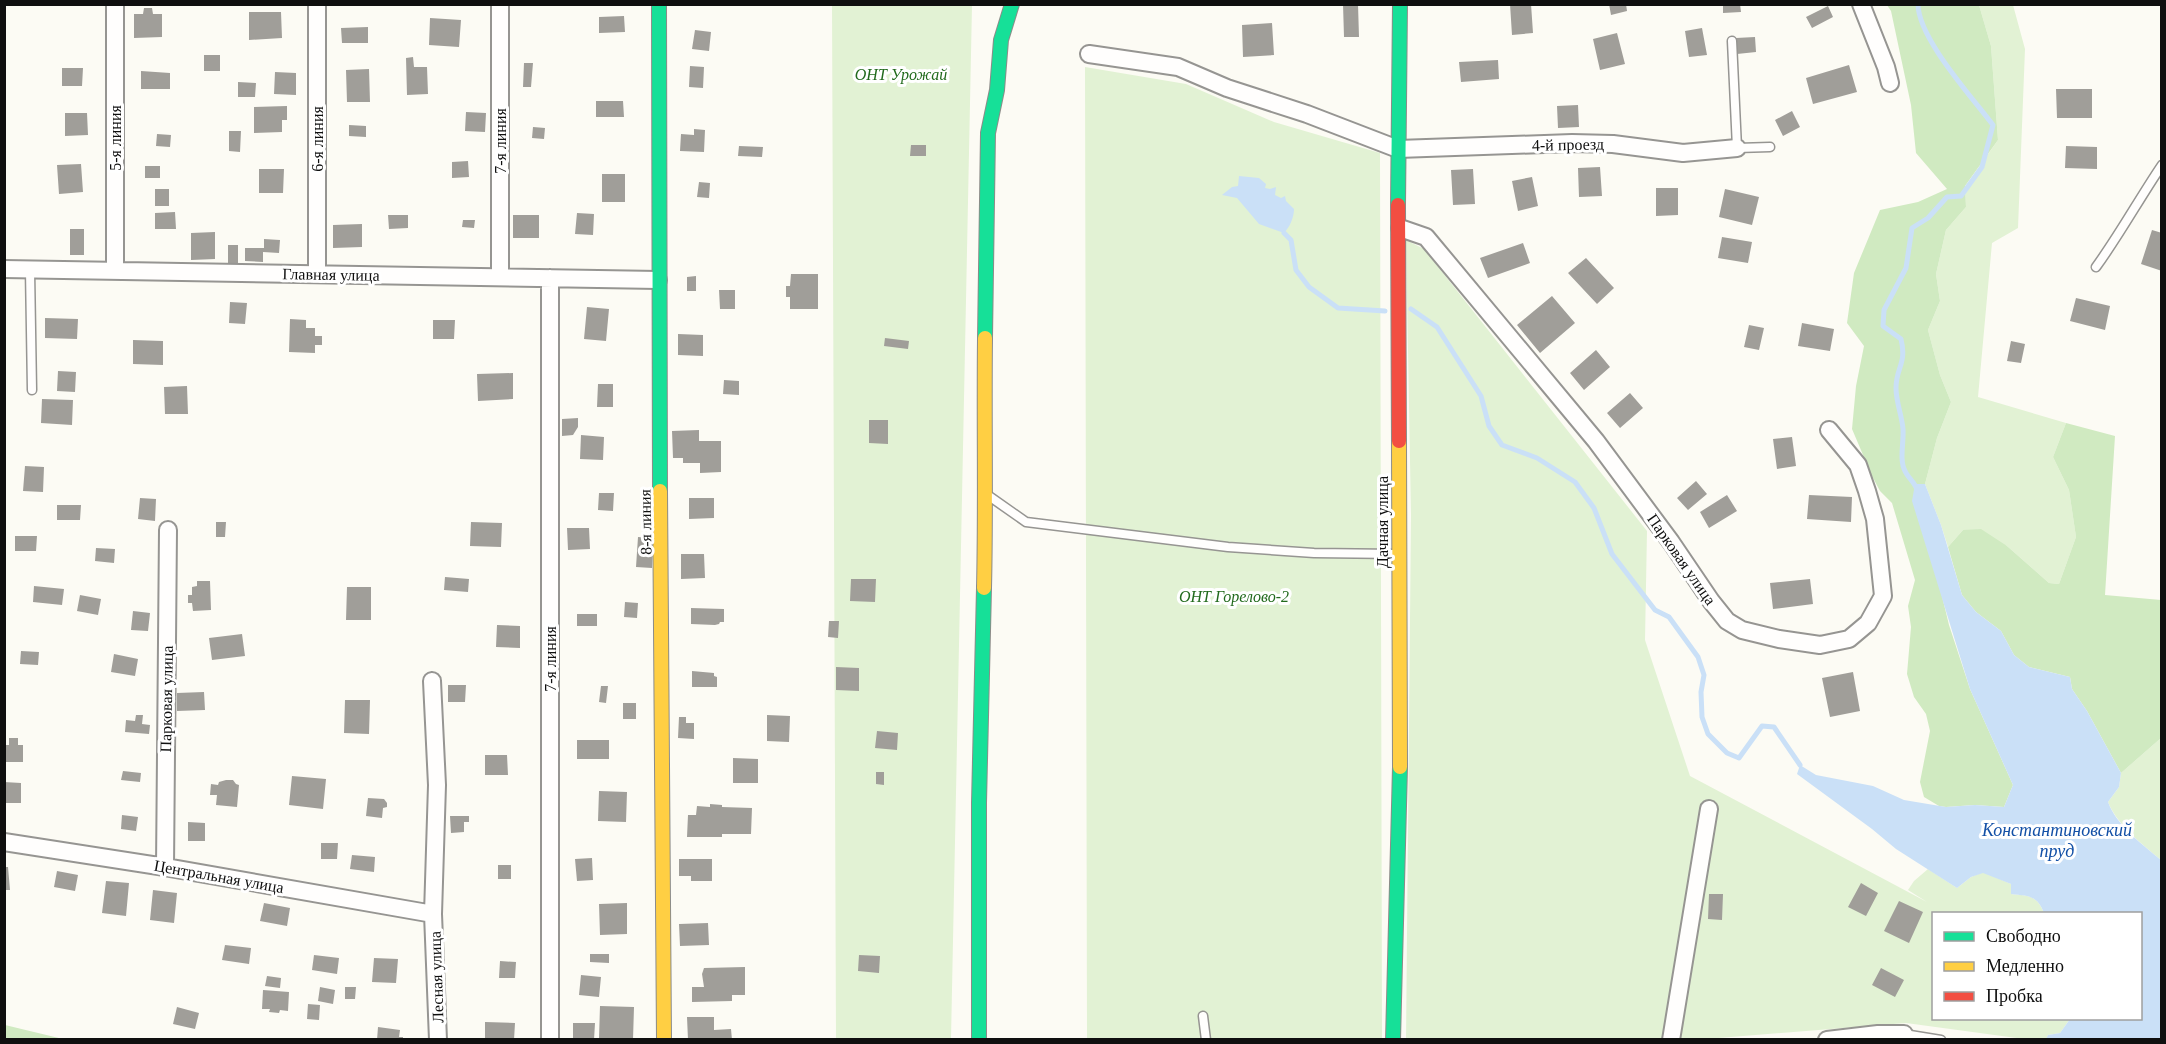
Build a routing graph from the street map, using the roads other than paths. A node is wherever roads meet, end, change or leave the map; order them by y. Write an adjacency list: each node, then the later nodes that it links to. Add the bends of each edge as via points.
1 (115, 4): 19 (street, 5-я линия)
2 (317, 4): 20 (street, 6-я линия)
3 (500, 4): 21 (street, 7-я линия)
4 (659, 4): 23 (street, 8-я линия)
5 (1012, 4): 26 (street, via 1001,40 998,90 988,133)
6 (1400, 4): 13 (street, Дачная улица)
7 (1861, 4): 10 (street)
8 (1732, 41): 12 (lane)
9 (1089, 54): 13 (street, via 1178,67)
10 (1890, 83)
11 (1770, 147): 12 (lane)
12 (1737, 148): 13 (street, 4-й проезд, via 1683,153 1572,142)
13 (1398, 149): 15 (street, Дачная улица)
14 (2162, 165): 16 (lane)
15 (1400, 228): 25 (street, Парковая улица, via 1426,237 1596,441 1727,621 1742,630 1820,645 1849,639 1868,623 1883,596 1875,519 1867,491 1858,465); 28 (street, Дачная улица)
16 (2096, 267)
17 (4, 269): 18 (street, Главная улица)
18 (30, 270): 19 (street, Главная улица); 24 (lane)
19 (115, 271): 20 (street, Главная улица)
20 (317, 274): 21 (street, Главная улица)
21 (500, 277): 22 (street, Главная улица)
22 (550, 278): 23 (street, Главная улица); 37 (street, 7-я линия)
23 (658, 279): 38 (street, 8-я линия)
24 (32, 390)
25 (1829, 430)
26 (986, 494): 28 (lane, via 1026,522 1228,547); 39 (street)
27 (168, 530): 32 (street, Парковая улица)
28 (1398, 554): 41 (street, Дачная улица, via 1400,815)
29 (432, 681): 33 (street, Лесная улица, via 438,785)
30 (1709, 809): 42 (street)
31 (4, 842): 32 (street, Центральная улица)
32 (165, 867): 33 (street, Центральная улица)
33 (433, 914): 36 (street, Лесная улица)
34 (1203, 1016): 40 (lane)
35 (1904, 1034): 43 (street); 44 (lane)
36 (438, 1040)
37 (550, 1040)
38 (664, 1040)
39 (979, 1040)
40 (1206, 1040)
41 (1393, 1040)
42 (1671, 1040)
43 (1827, 1040)
44 (1941, 1040)

